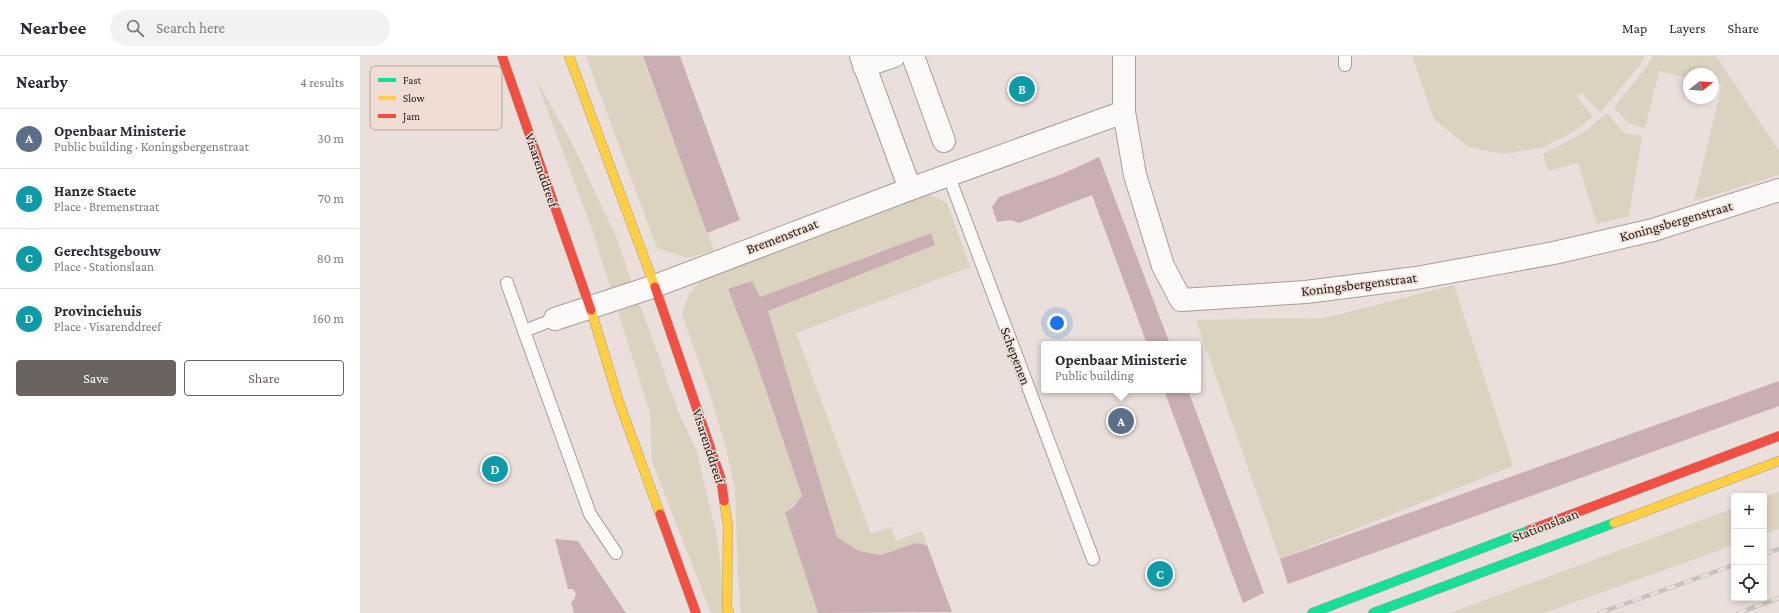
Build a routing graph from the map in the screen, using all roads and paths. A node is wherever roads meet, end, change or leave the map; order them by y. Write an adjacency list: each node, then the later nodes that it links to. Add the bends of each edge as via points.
1 (502, 56): 14 (main road, Visarenddreef)
2 (569, 56): 13 (main road, Visarenddreef)
3 (894, 56): 6 (street)
4 (913, 56): 8 (street)
5 (1124, 56): 7 (street, Koningsbergenstraat)
6 (863, 61): 10 (street)
7 (1124, 112): 9 (street, Bremenstraat); 11 (street, Koningsbergenstraat, via 1135,175 1163,266 1181,300 1306,292 1416,278 1554,253 1653,230)
8 (944, 141)
9 (948, 174): 10 (street, Bremenstraat); 20 (lane, Schepenen)
10 (910, 189): 13 (street, Bremenstraat)
11 (1779, 190)
12 (506, 283): 16 (lane)
13 (655, 286): 14 (street); 22 (main road, Visarenddreef, via 721,479 728,525)
14 (590, 306): 15 (street); 21 (main road, Visarenddreef, via 620,402)
15 (555, 318): 16 (lane)
16 (524, 331): 19 (lane, via 590,514)
17 (1779, 436): 23 (main road, Stationslaan)
18 (1779, 461): 24 (main road, Stationslaan)
19 (616, 553)
20 (1093, 560)
21 (696, 613)
22 (729, 613)
23 (1312, 613)
24 (1373, 613)

